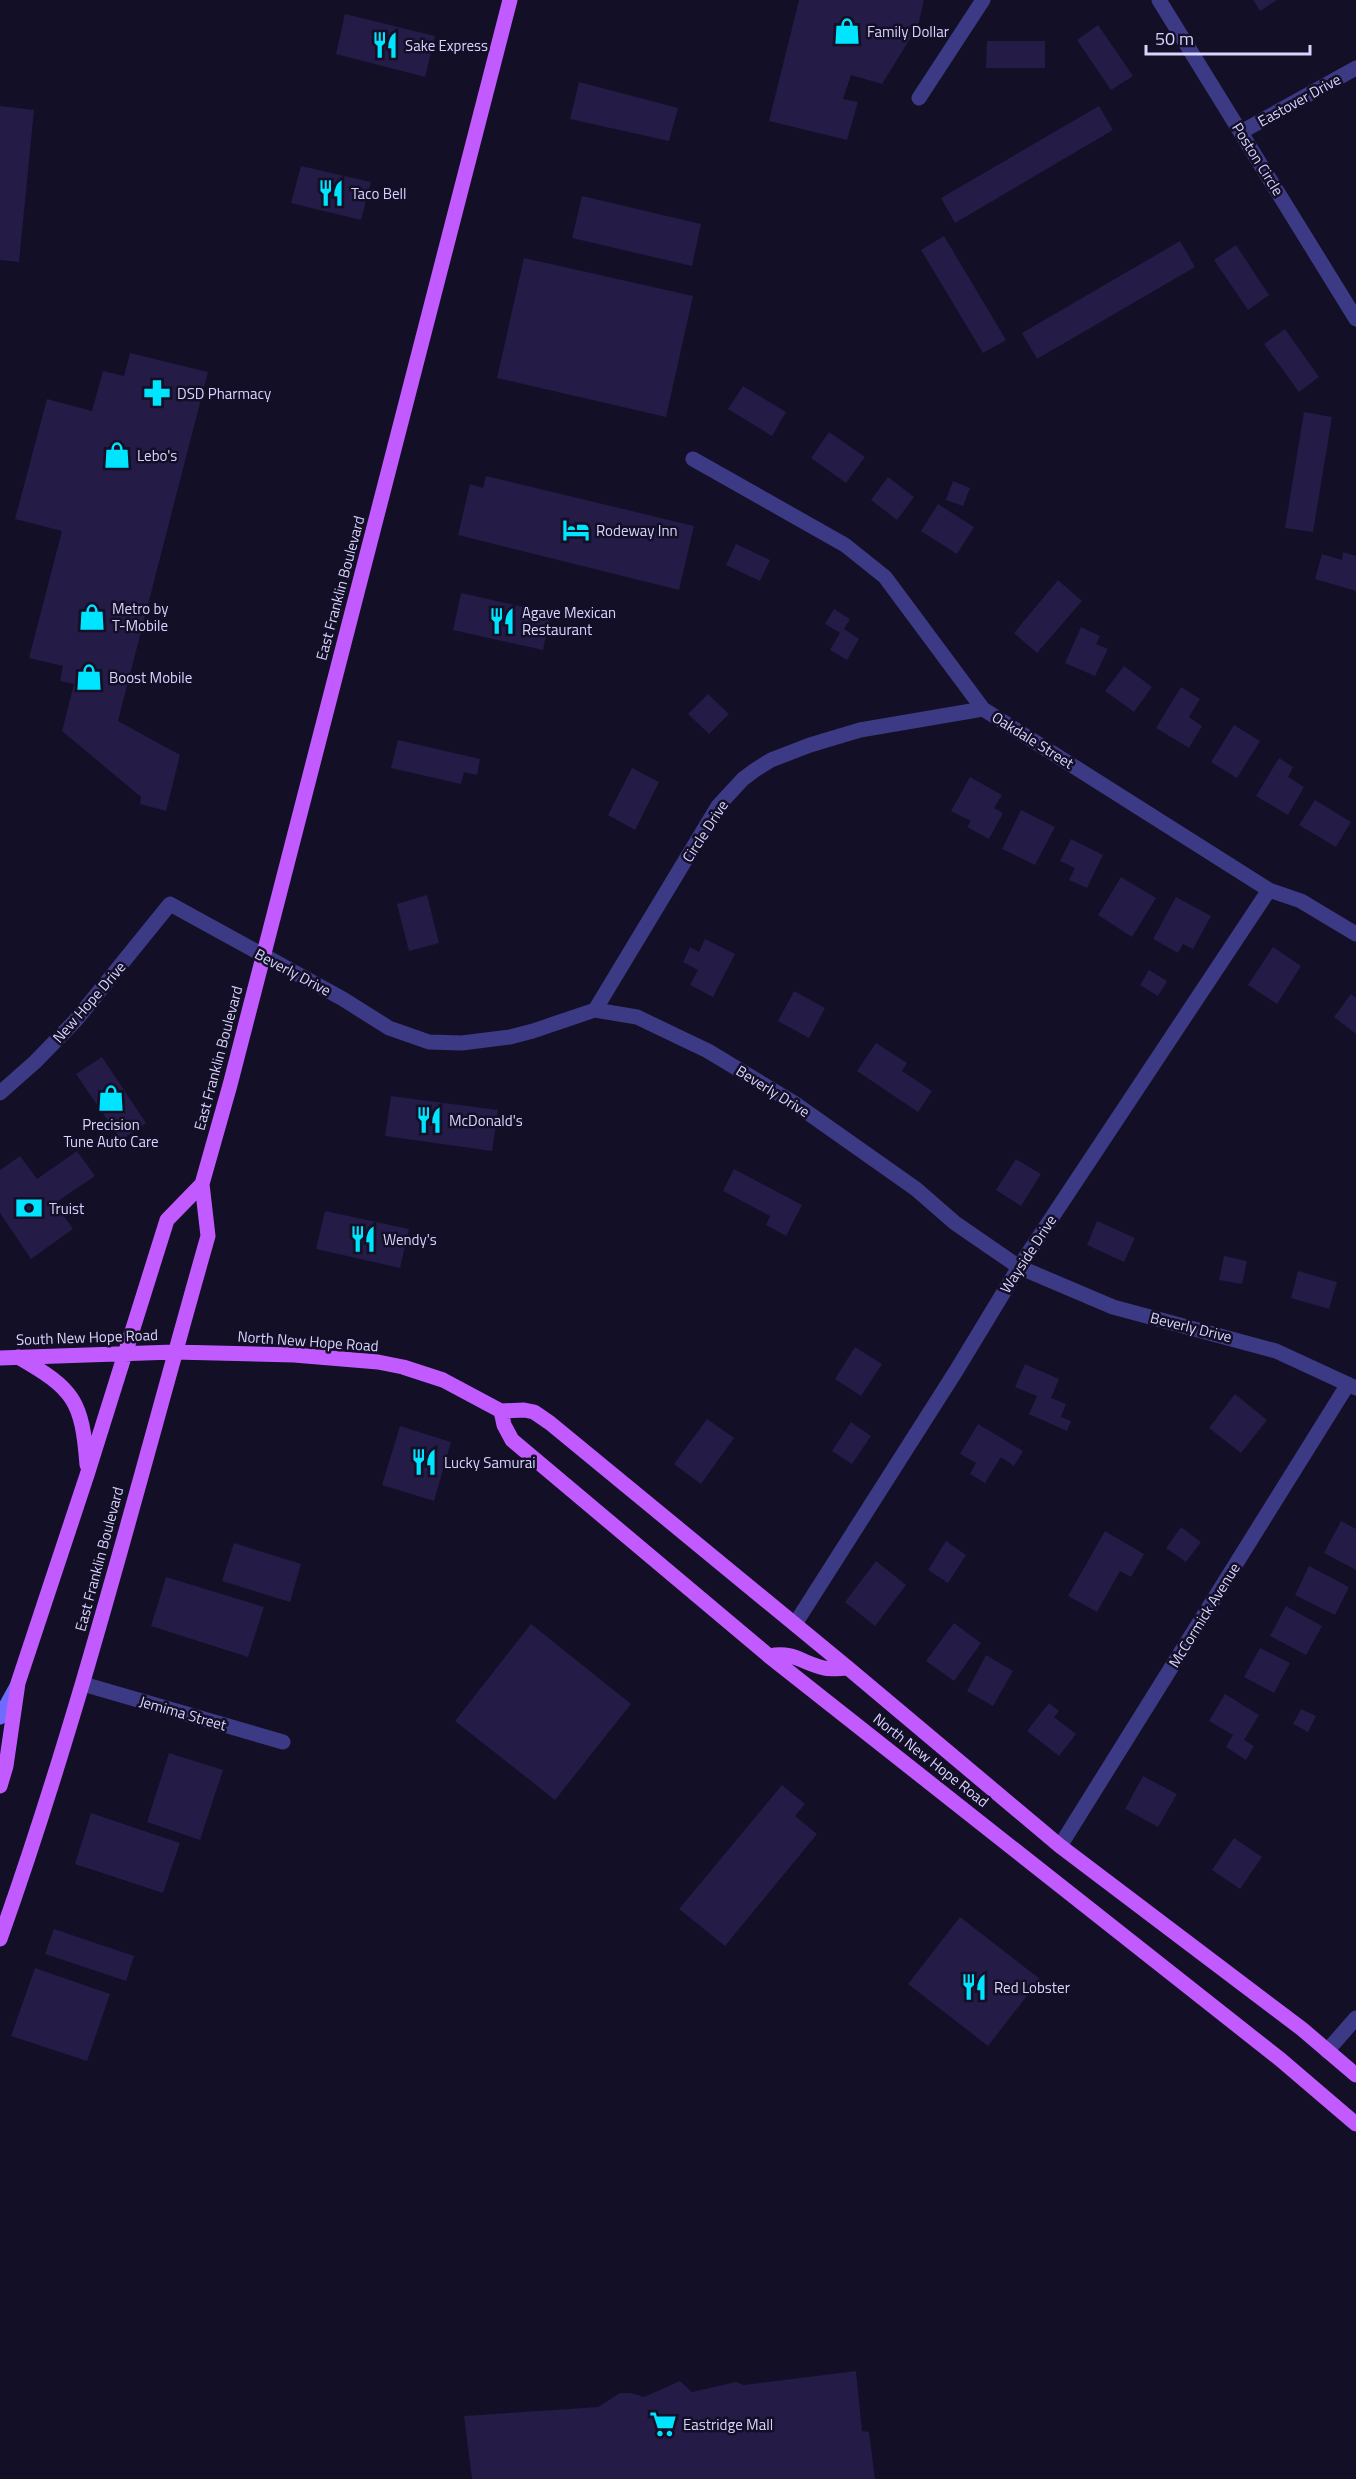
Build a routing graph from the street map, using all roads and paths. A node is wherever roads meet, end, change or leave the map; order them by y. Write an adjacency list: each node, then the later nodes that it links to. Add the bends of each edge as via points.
1 (510, 0): 13 (main road, East Franklin Boulevard)
2 (983, 0): 5 (street)
3 (1160, 0): 6 (street, Poston Circle)
4 (1356, 68): 6 (street, Eastover Drive)
5 (919, 98)
6 (1241, 132): 7 (street, Poston Circle)
7 (1356, 319)
8 (693, 459): 9 (street, Oakdale Street, via 845,545 885,577)
9 (983, 709): 10 (street, Oakdale Street); 14 (street, Circle Drive, via 860,730 771,760 743,779 718,806)
10 (1269, 890): 12 (street, Oakdale Street, via 1301,901); 17 (street, Wayside Drive)
11 (170, 904): 13 (street, Beverly Drive); 15 (street, New Hope Drive, via 76,1020)
12 (1356, 934)
13 (263, 957): 14 (street, Beverly Drive, via 389,1028 429,1042 510,1037); 16 (main road, East Franklin Boulevard)
14 (595, 1010): 17 (street, Beverly Drive, via 636,1017 670,1031 776,1091 838,1132)
15 (0, 1093)
16 (202, 1184): 18 (main road, East Franklin Boulevard, via 208,1236); 19 (main road, East Franklin Boulevard, via 167,1220)
17 (1019, 1267): 22 (street, Beverly Drive, via 1113,1307 1276,1351); 25 (street, Wayside Drive)
18 (174, 1352): 19 (main road, South New Hope Road); 23 (main road, North New Hope Road, via 378,1362 443,1380); 29 (main road, East Franklin Boulevard)
19 (126, 1353): 20 (main road, South New Hope Road); 24 (main road, East Franklin Boulevard)
20 (18, 1357): 21 (main road, South New Hope Road); 24 (main road, via 54,1378 80,1412)
21 (0, 1358)
22 (1352, 1386): 33 (street, McCormick Avenue)
23 (501, 1411): 25 (main road, North New Hope Road, via 534,1412 550,1423); 26 (main road, North New Hope Road, via 512,1440)
24 (87, 1474): 28 (main road, East Franklin Boulevard)
25 (795, 1624): 27 (main road, North New Hope Road)
26 (769, 1656): 27 (main road, via 793,1654 825,1669); 38 (main road, North New Hope Road, via 1272,2053)
27 (848, 1668): 33 (main road, North New Hope Road)
28 (18, 1683): 30 (main road); 32 (main road, East Franklin Boulevard)
29 (83, 1684): 31 (street, Jemima Street); 34 (main road, East Franklin Boulevard)
30 (0, 1717)
31 (282, 1743)
32 (0, 1786)
33 (1060, 1846): 36 (main road, North New Hope Road)
34 (0, 1939)
35 (1356, 2018): 36 (street)
36 (1327, 2051): 37 (main road, North New Hope Road)
37 (1356, 2075)
38 (1356, 2124)

